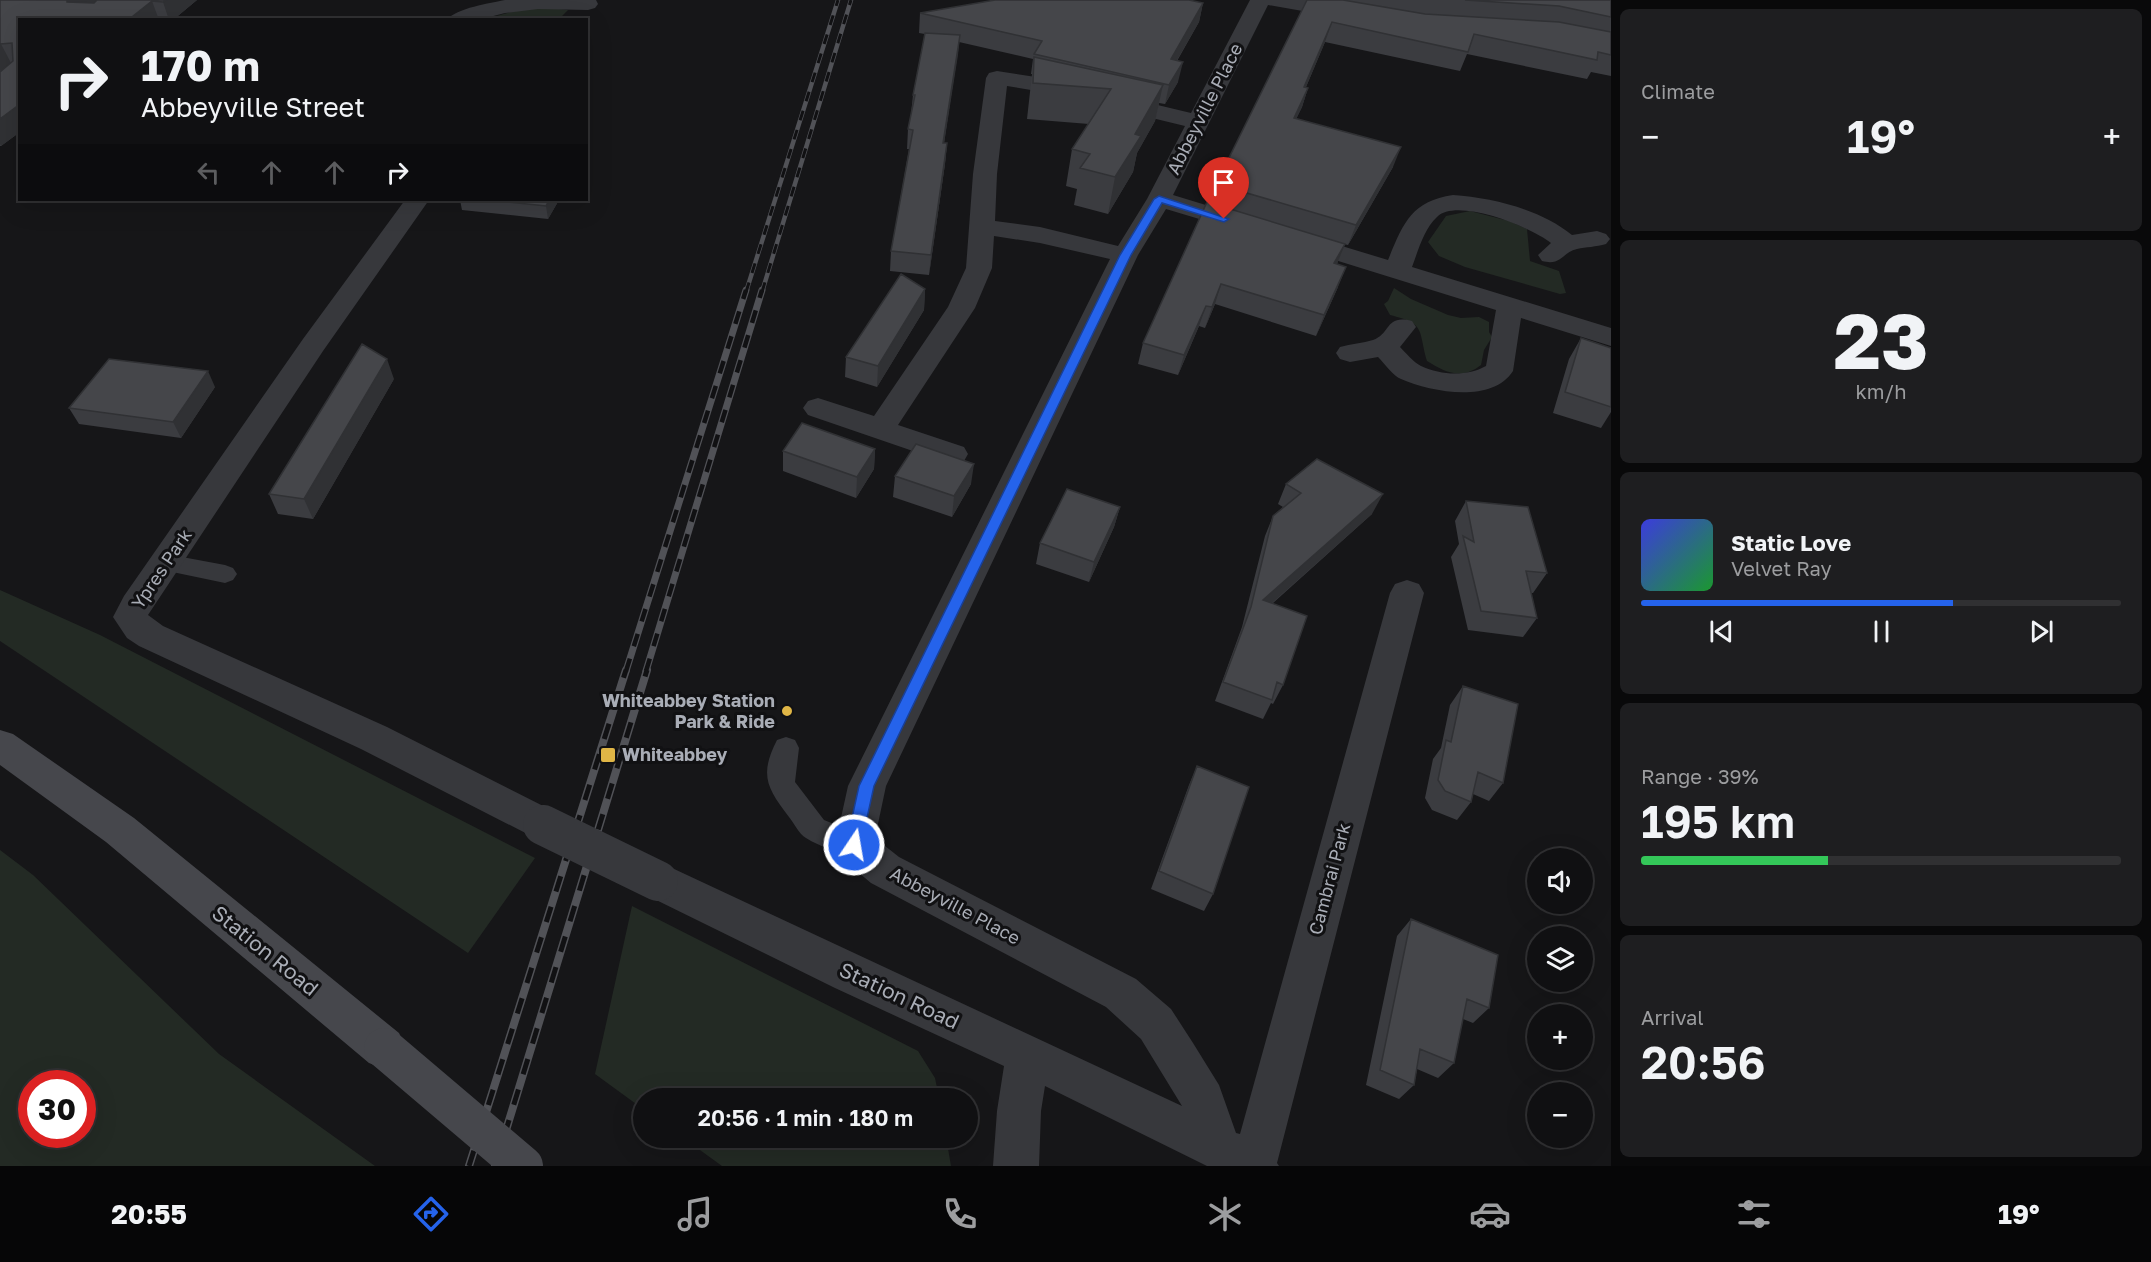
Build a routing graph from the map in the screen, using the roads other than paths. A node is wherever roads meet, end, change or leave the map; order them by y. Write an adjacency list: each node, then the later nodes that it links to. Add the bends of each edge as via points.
1 (1260, 0): 6 (street, Abbeyville Place)
2 (1272, 0): 5 (street)
3 (585, 8): 4 (street, via 552,1 515,4)
4 (462, 18)
5 (1373, 18)
6 (1198, 122): 7 (street, Abbeyville Place); 9 (street, via 998,70)
7 (1159, 199): 11 (street, Abbeyville Place); 12 (street)
8 (416, 201): 19 (street, Ypres Park, via 313,345)
9 (982, 227): 11 (street, via 1040,235); 17 (street, via 979,268 961,308)
10 (1597, 239): 12 (street, via 1559,250 1546,228 1486,206 1449,203 1431,208 1410,238)
11 (1125, 255): 25 (street, Abbeyville Place, via 867,786)
12 (1396, 271): 13 (street)
13 (1510, 305): 14 (street); 15 (street, via 1499,371 1479,382 1448,383 1409,372 1393,337)
14 (1611, 337)
15 (1350, 353)
16 (818, 408): 17 (street)
17 (881, 428): 18 (street)
18 (953, 454)
19 (166, 563): 20 (lane); 24 (street, Ypres Park, via 130,617 139,629 374,738)
20 (225, 574)
21 (1407, 593): 27 (street, Cambrai Park)
22 (0, 745): 28 (main road, Station Road, bridge, via 120,830)
23 (786, 748): 25 (lane, via 781,785 814,830)
24 (543, 825): 26 (street, Station Road, bridge, via 850,974)
25 (854, 845): 27 (street, Abbeyville Place, via 885,870 1121,993 1156,1024)
26 (1028, 1055): 27 (street, Station Road); 29 (street)
27 (1243, 1160)
28 (523, 1166)
29 (1016, 1166)

